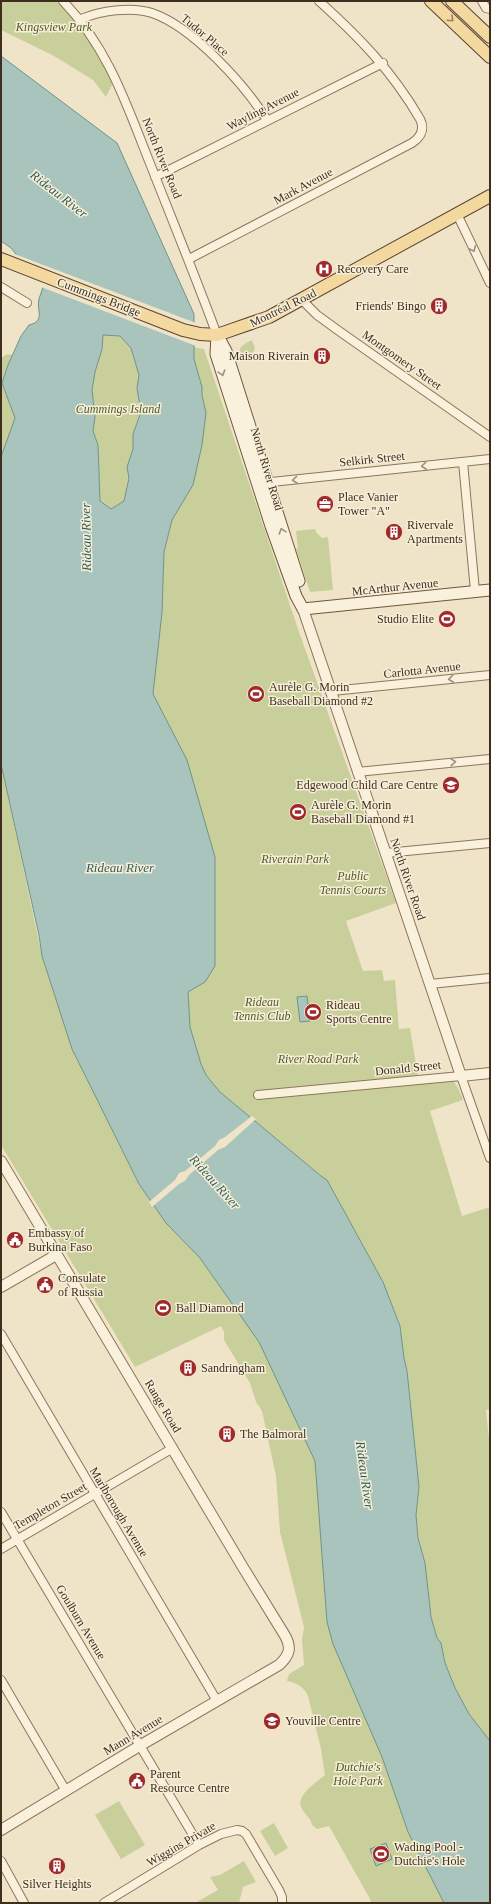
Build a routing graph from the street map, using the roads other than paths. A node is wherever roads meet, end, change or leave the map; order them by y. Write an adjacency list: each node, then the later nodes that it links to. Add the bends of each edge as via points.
1 (64, 1): 7 (street, North River Road)
2 (318, 1): 10 (street)
3 (431, 1): 9 (main road, one-way to 9)
4 (452, 1): 8 (main road)
5 (482, 1): 6 (street, via 486,8)
6 (490, 8)
7 (81, 19): 11 (street, Tudor Place, via 91,15 132,10 152,13 166,20 190,36 234,76); 12 (street, North River Road, via 107,61)
8 (490, 37)
9 (490, 57)
10 (382, 63): 11 (street, Wayling Avenue); 16 (street, Mark Avenue, via 422,122 419,138)
11 (267, 120): 12 (street, Wayling Avenue)
12 (155, 177): 16 (street, North River Road)
13 (490, 196): 14 (main road, Montréal Road)
14 (457, 214): 17 (street, one-way to 17); 19 (main road, Montréal Road)
15 (1, 259): 21 (main road, Cummings Bridge, via 172,326)
16 (189, 259): 22 (street, North River Road)
17 (490, 283)
18 (1, 287): 20 (street)
19 (302, 300): 22 (main road, Montréal Road, via 269,317); 23 (street, Montgomery Street, via 317,315)
20 (27, 303)
21 (197, 333): 22 (main road, Montréal Road)
22 (217, 335): 26 (main road, North River Road, via 226,351)
23 (490, 437)
24 (490, 459): 25 (street, Selkirk Street)
25 (463, 462): 26 (street, Selkirk Street, one-way to 26); 28 (street)
26 (262, 483): 29 (main road, North River Road, via 276,540)
27 (490, 590): 28 (main road, McArthur Avenue)
28 (475, 591): 29 (main road, McArthur Avenue)
29 (303, 609): 31 (street, North River Road)
30 (490, 675): 31 (street, Carlotta Avenue, one-way to 31)
31 (332, 691): 33 (street, North River Road)
32 (490, 759): 33 (street, one-way to 32)
33 (357, 772): 35 (street, North River Road)
34 (490, 843): 35 (street)
35 (386, 853): 37 (street, North River Road)
36 (490, 978): 37 (street)
37 (430, 984): 39 (street, North River Road)
38 (490, 1073): 39 (street, Donald Street)
39 (461, 1076): 40 (street, Donald Street); 41 (street, North River Road)
40 (258, 1095)
41 (490, 1158)
42 (1, 1161): 43 (street, Range Road)
43 (56, 1253): 44 (street); 46 (street, Range Road)
44 (1, 1287)
45 (1, 1334): 47 (street, Marlborough Avenue)
46 (173, 1448): 47 (street, Templeton Street); 51 (street, Range Road, via 289,1642 290,1651 287,1658)
47 (95, 1494): 49 (street, Templeton Street); 53 (street, Marlborough Avenue)
48 (1, 1512): 49 (street, Goulburn Avenue)
49 (18, 1539): 50 (street, Templeton Street); 54 (street, Goulburn Avenue)
50 (1, 1548)
51 (279, 1665): 53 (street, Mann Avenue)
52 (1, 1680): 55 (street)
53 (217, 1701): 54 (street, Mann Avenue)
54 (141, 1745): 55 (street, Mann Avenue); 57 (street, Goulburn Avenue)
55 (66, 1791): 56 (street, Mann Avenue)
56 (1, 1830)
57 (199, 1845): 60 (street, Wiggins Private); 61 (street, Wiggins Private, via 229,1831 242,1831 279,1890)
58 (1, 1860): 59 (street)
59 (24, 1903)
60 (104, 1903)
61 (282, 1903)

